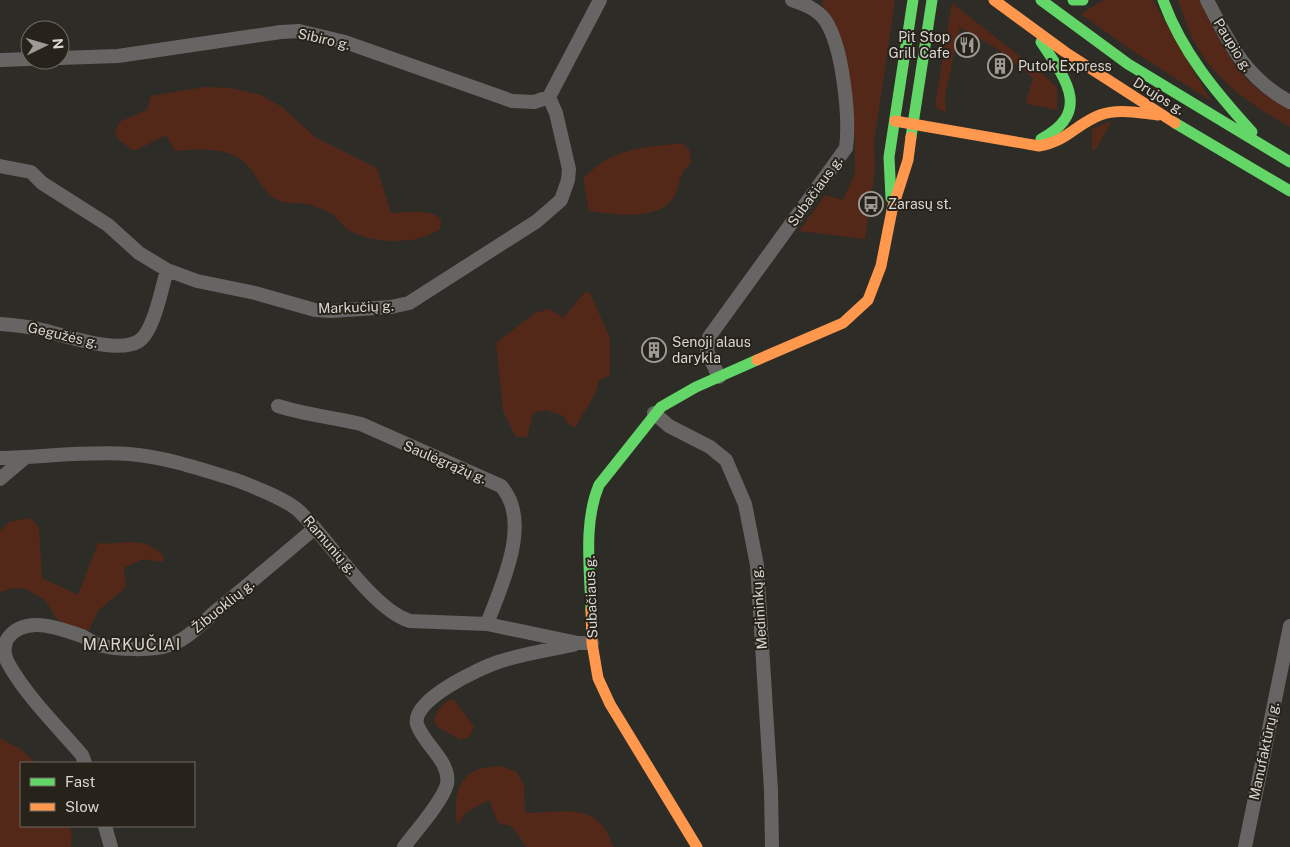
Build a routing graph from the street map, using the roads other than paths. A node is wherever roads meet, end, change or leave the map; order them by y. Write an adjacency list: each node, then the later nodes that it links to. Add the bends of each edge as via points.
1 (600, 0): 15 (street)
2 (792, 0): 28 (street, Subačiaus g., via 816,11 833,36 845,95 846,148 708,337 707,351)
3 (913, 0): 18 (main road, Subačiaus g.)
4 (932, 0): 19 (main road, Subačiaus g.)
5 (994, 0): 11 (main road, Drujos g.)
6 (1041, 0): 21 (main road, Drujos g., via 1128,64)
7 (1073, 0): 8 (main road)
8 (1083, 0)
9 (1163, 0): 21 (main road, via 1184,49 1203,78)
10 (1207, 0): 16 (street, Paupio g., via 1246,68 1274,93)
11 (1034, 31): 17 (main road, Drujos g.); 20 (main road, via 1068,84 1070,110 1065,122 1052,135 1041,139)
12 (70, 58): 15 (street, Sibiro g., via 118,56 299,31 345,42 512,101 534,102)
13 (20, 59): 14 (street)
14 (0, 60)
15 (549, 97): 26 (street, Markučių g., via 569,169 561,200 537,221 409,303 391,307 315,310 197,281)
16 (1290, 102)
17 (1160, 115): 20 (main road, via 1098,115 1071,136 1052,145 1039,146); 24 (main road, Drujos g.)
18 (895, 121): 19 (main road); 25 (main road, Subačiaus g., via 889,157)
19 (914, 123): 20 (main road); 25 (main road, Subačiaus g., via 908,160)
20 (1013, 140)
21 (1270, 150): 22 (main road, Drujos g.)
22 (1290, 162)
23 (0, 166): 26 (street, Markučių g., via 32,172 42,183 108,225 139,253)
24 (1290, 191)
25 (892, 210): 28 (main road, Subačiaus g., via 875,286 857,313 824,332)
26 (167, 270): 27 (street, Gegužės g., via 150,325 139,340 128,344 98,344 39,329)
27 (0, 324)
28 (718, 377): 30 (main road, Subačiaus g., via 680,395)
29 (278, 406): 35 (street, Saulėgrąžų g., via 310,416 361,424 500,486 506,492 511,505 513,547)
30 (654, 413): 37 (main road, Subačiaus g., via 599,485 593,499); 43 (street, Medininkų g., via 669,426 710,447 726,460 745,504 757,565)
31 (26, 457): 32 (street, Ramunių g.); 33 (street); 34 (street, Ramunių g., via 92,453 170,460 254,487 299,510)
32 (0, 458)
33 (0, 479)
34 (315, 528): 35 (street, Ramunių g., via 372,593 402,618); 38 (street, Žibuoklių g., via 200,625 170,645 144,648 98,645 82,636 44,625 32,625 13,632 6,642 6,661)
35 (487, 624): 37 (street, Ramunių g.)
36 (1290, 626): 44 (street, Manufaktūrų g.)
37 (585, 643): 41 (street, via 498,662 430,698 416,720 445,767 447,782 443,795); 42 (main road, Subačiaus g., via 610,704)
38 (85, 762)
39 (105, 827): 40 (street)
40 (111, 847)
41 (404, 847)
42 (697, 847)
43 (772, 847)
44 (1245, 847)

